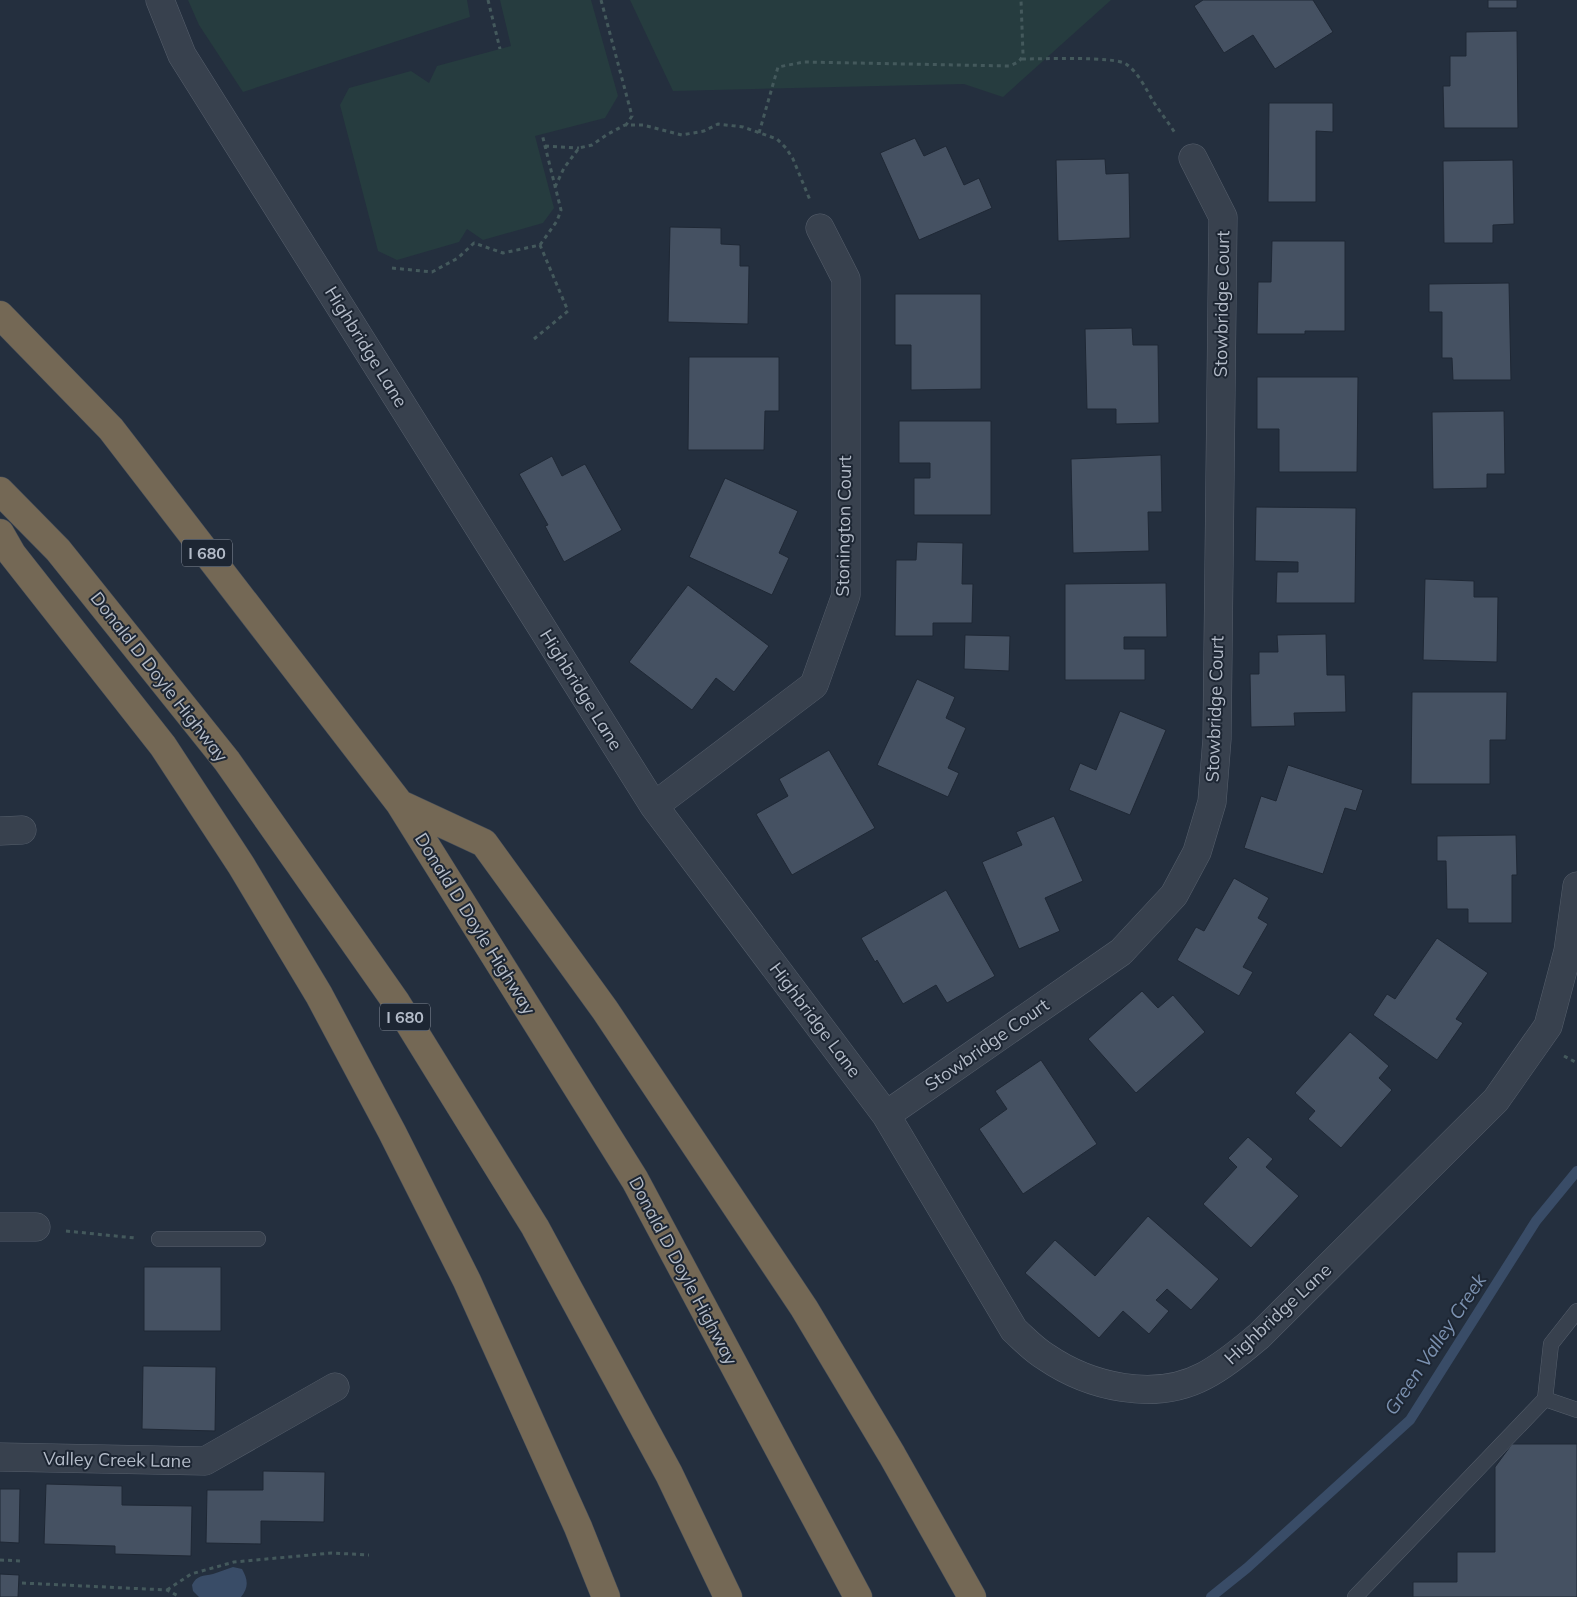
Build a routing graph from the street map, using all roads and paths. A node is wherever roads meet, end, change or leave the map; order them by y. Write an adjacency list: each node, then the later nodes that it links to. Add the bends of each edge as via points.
1 (160, 0): 22 (street, Highbridge Lane, via 182,55)
2 (488, 0): 5 (path)
3 (601, 0): 7 (path, via 632,116)
4 (1021, 0): 6 (path)
5 (500, 49)
6 (1022, 59): 8 (path, via 1009,66 804,62 778,67); 12 (path, via 1124,62 1146,88)
7 (625, 125): 8 (path, via 643,125 682,135 704,131 718,124); 11 (path, via 592,145)
8 (759, 133): 14 (path, via 776,139 786,148 799,172)
9 (542, 134): 10 (path)
10 (545, 146): 11 (path); 13 (path)
11 (579, 148): 13 (path, via 564,168)
12 (1193, 158): 26 (street, Stowbridge Court, via 1223,217 1217,739 1212,802 1197,852 1174,895 1121,952)
13 (556, 187): 15 (path, via 561,210)
14 (820, 228): 22 (street, Stonington Court, via 846,279 846,595 814,685)
15 (540, 245): 16 (path, via 503,253 474,243 458,258 432,272); 18 (path, via 568,311)
16 (392, 268)
17 (0, 315): 21 (highway, Donald D Doyle Highway / I 680, via 111,429)
18 (534, 339)
19 (0, 491): 43 (highway, Donald D Doyle Highway / I 680, via 58,550 226,761 396,1002 535,1227 669,1474)
20 (0, 534): 42 (highway, via 12,554 163,746 241,865 319,995 467,1282 578,1527)
21 (400, 804): 44 (highway, Donald D Doyle Highway / I 680, via 635,1180); 45 (highway, via 484,844 605,1010 804,1308)
22 (654, 806): 26 (street, Highbridge Lane)
23 (1577, 886): 26 (street, Highbridge Lane, via 1568,951 1548,1026 1496,1100 1259,1336 1222,1366 1180,1386 1141,1390 1100,1383 1044,1357 1014,1330)
24 (1569, 1059): 25 (path)
25 (1577, 1063)
26 (886, 1114)
27 (0, 1227): 28 (street)
28 (36, 1227): 29 (path)
29 (159, 1239): 30 (lane)
30 (258, 1239)
31 (1577, 1311): 33 (lane, via 1551,1344)
32 (335, 1387): 35 (street, Valley Creek Lane, via 206,1462)
33 (1545, 1399): 34 (lane); 46 (lane)
34 (1577, 1410)
35 (0, 1457)
36 (369, 1555): 40 (path, via 332,1553 234,1562 191,1574)
37 (0, 1560): 38 (path)
38 (22, 1561)
39 (22, 1583): 40 (path)
40 (167, 1590): 41 (path)
41 (180, 1597)
42 (606, 1597)
43 (728, 1597)
44 (858, 1597)
45 (972, 1597)
46 (1355, 1597)

